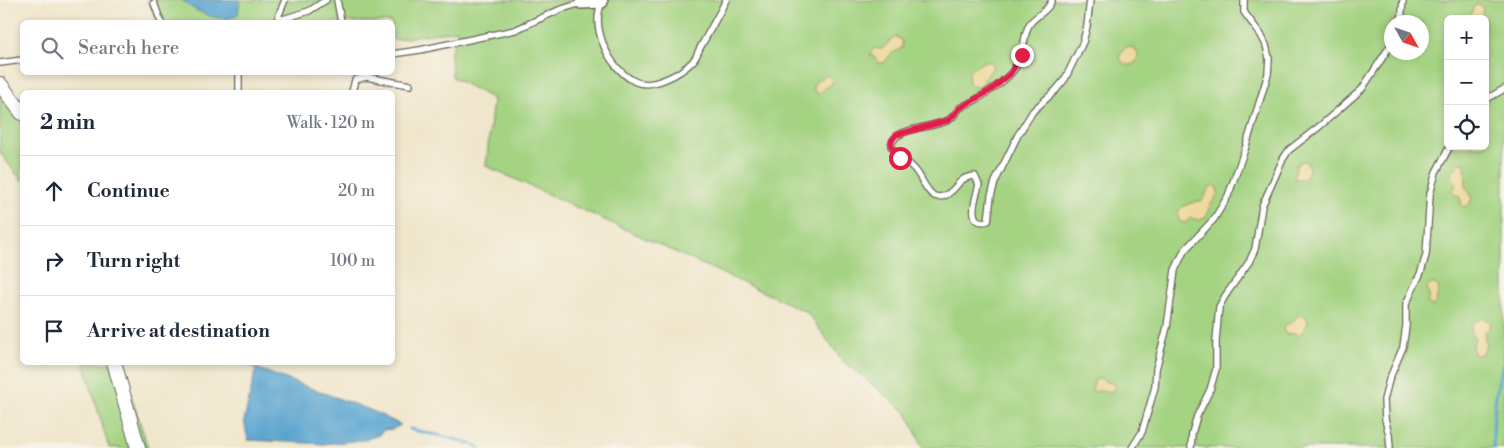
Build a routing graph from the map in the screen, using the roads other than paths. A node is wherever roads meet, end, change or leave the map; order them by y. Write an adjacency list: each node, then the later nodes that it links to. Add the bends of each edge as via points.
1 (285, 0): 14 (lane)
2 (326, 0): 14 (lane, via 309,11)
3 (337, 0): 15 (lane)
4 (726, 0): 9 (lane, via 693,61 654,84 635,82 618,68 604,48 598,23)
5 (1052, 0): 6 (lane, via 1028,27 1022,55 1010,74 991,90 960,108 949,120 907,131 892,140 895,152 916,171 936,197 944,197 961,180 974,176 979,185 973,205 974,215 982,222 988,221 995,182 1018,136 1033,112 1056,90 1071,67 1083,42)
6 (1090, 0)
7 (1244, 0): 31 (lane, via 1244,12 1266,45 1268,74 1228,196 1214,219 1184,251 1175,270 1155,387 1142,432)
8 (1403, 0): 12 (lane)
9 (602, 1): 11 (street)
10 (154, 3): 13 (lane)
11 (581, 3): 16 (lane, via 515,30)
12 (1402, 15)
13 (160, 20)
14 (277, 20)
15 (341, 20)
16 (395, 54)
17 (1384, 55): 32 (lane, via 1362,89 1289,150 1283,159 1262,206 1255,249 1219,307 1216,369 1197,416)
18 (20, 60): 19 (lane)
19 (0, 63)
20 (239, 75): 24 (lane)
21 (0, 84): 27 (street)
22 (410, 84): 25 (lane, via 366,76 355,80)
23 (1504, 89): 26 (lane)
24 (239, 90)
25 (352, 90)
26 (1489, 98)
27 (20, 110)
28 (1448, 150): 33 (lane, via 1436,172 1430,194 1426,255 1406,304 1403,348 1384,400)
29 (115, 365): 30 (street)
30 (138, 448)
31 (1132, 448)
32 (1191, 448)
33 (1390, 448)

